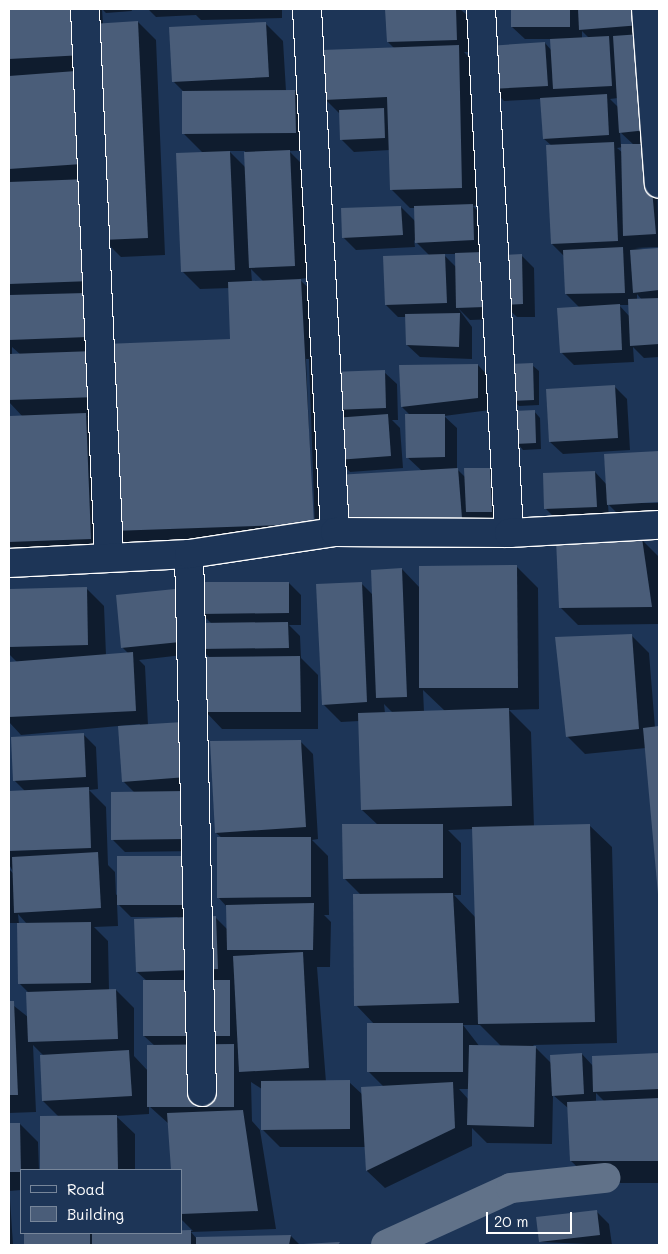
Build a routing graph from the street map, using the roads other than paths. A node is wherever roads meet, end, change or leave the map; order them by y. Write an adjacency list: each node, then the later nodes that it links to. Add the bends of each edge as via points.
1 (85, 9): 10 (street)
2 (307, 9): 7 (street)
3 (481, 9): 8 (street)
4 (646, 9): 5 (street)
5 (659, 184)
6 (659, 525): 8 (street)
7 (335, 532): 8 (street); 9 (street)
8 (509, 533)
9 (189, 554): 10 (street); 12 (street)
10 (109, 557): 11 (street)
11 (9, 563)
12 (202, 1092)

